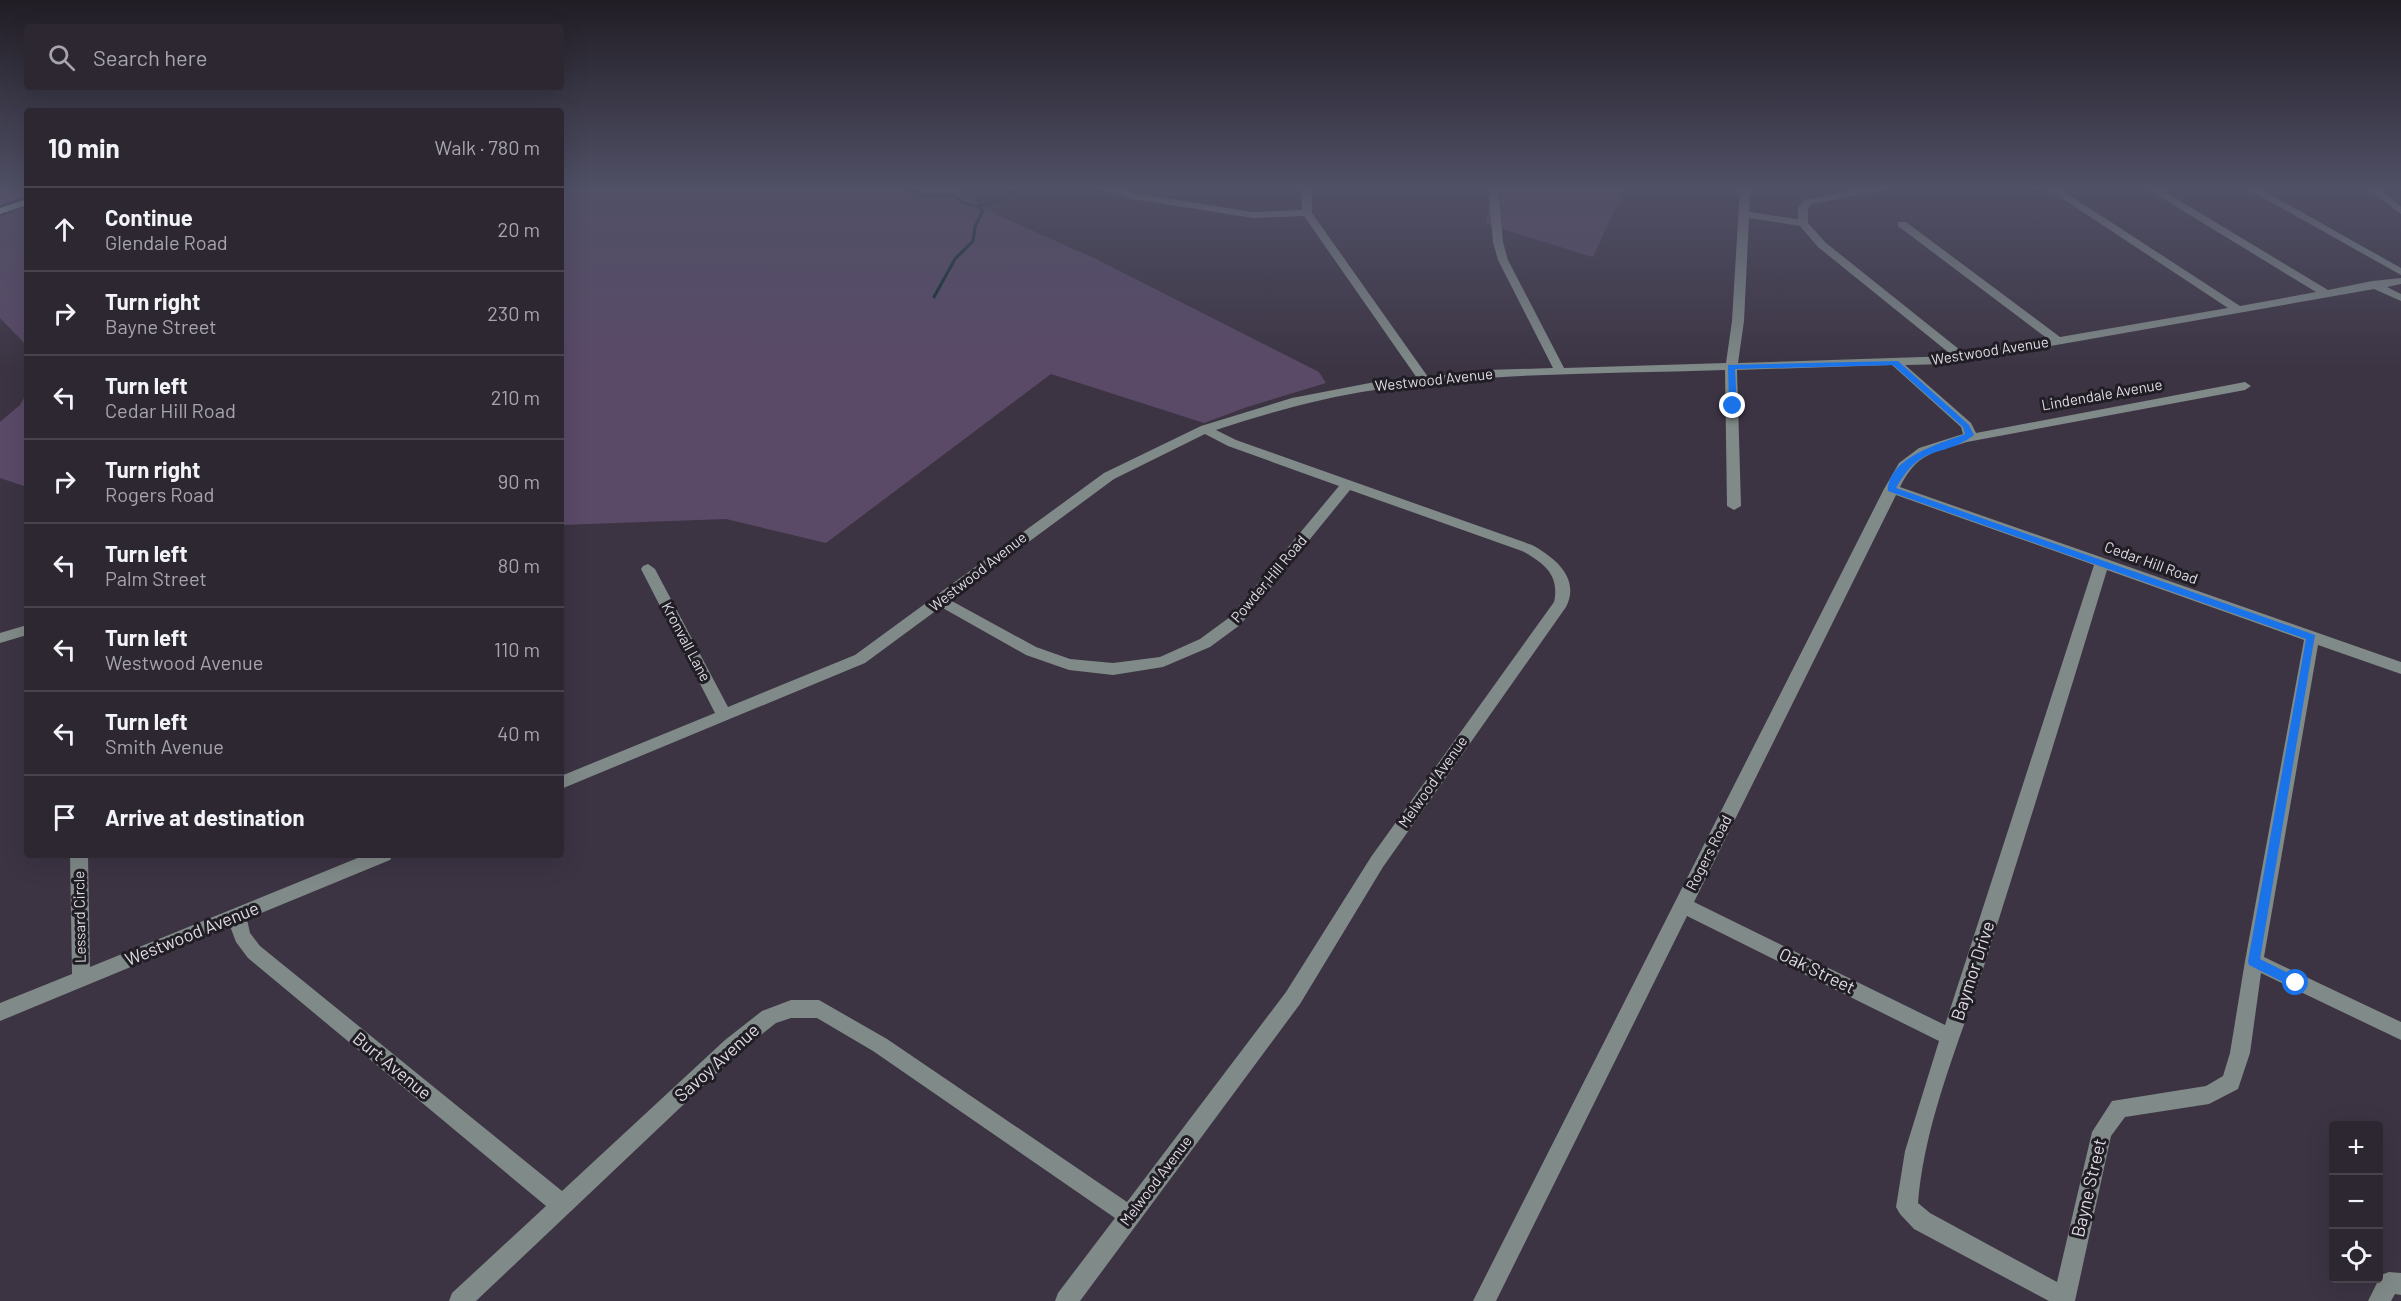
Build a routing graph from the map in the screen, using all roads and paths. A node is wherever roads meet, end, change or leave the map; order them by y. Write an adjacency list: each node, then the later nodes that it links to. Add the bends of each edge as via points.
1 (1331, 248): 20 (street)
2 (1500, 248): 19 (street)
3 (1741, 248): 18 (street)
4 (1825, 248): 16 (street)
5 (1934, 248): 15 (street)
6 (2143, 248): 14 (street)
7 (2251, 248): 12 (street)
8 (2358, 248): 9 (street)
9 (2401, 272)
10 (2401, 280): 11 (street, Westwood Avenue)
11 (2372, 284): 12 (street, Westwood Avenue); 13 (street)
12 (2325, 292): 14 (street, Westwood Avenue)
13 (2400, 298)
14 (2237, 309): 15 (street, Westwood Avenue)
15 (2058, 341): 16 (street, Westwood Avenue)
16 (1962, 357): 17 (street, Westwood Avenue)
17 (1895, 362): 18 (street, Westwood Avenue); 23 (street, via 1966,426 1970,435)
18 (1731, 367): 19 (street, Westwood Avenue); 26 (street)
19 (1560, 371): 20 (street, Westwood Avenue)
20 (1424, 379): 22 (street, Westwood Avenue, via 1318,396)
21 (2245, 386): 23 (street, Lindendale Avenue)
22 (1205, 429): 24 (street, Melwood Avenue, via 1232,443); 29 (street, Westwood Avenue, via 1109,476)
23 (1965, 439): 25 (street, Rogers Road, via 1917,455 1904,466)
24 (1348, 484): 29 (street, Powder Hill Road, via 1235,621 1205,643 1163,662 1113,669 1069,664 1031,651); 46 (street, Melwood Avenue, via 1527,548 1554,565 1565,585 1564,594 1538,637 1377,862 1293,998)
25 (1891, 489): 27 (street, Cedar Hill Road); 38 (street, Rogers Road)
26 (1734, 506)
27 (2102, 563): 31 (street, Cedar Hill Road); 44 (street, Baymor Drive)
28 (648, 569): 34 (street, Kronvall Lane)
29 (941, 601): 34 (street, Westwood Avenue, via 860,659)
30 (24, 631): 32 (street)
31 (2312, 637): 33 (street, Cedar Hill Road); 40 (street, Bayne Street)
32 (0, 638)
33 (2401, 668)
34 (724, 715): 35 (street, Westwood Avenue)
35 (564, 782)
36 (79, 858): 41 (street, Lessard Circle)
37 (377, 858): 39 (street, Westwood Avenue)
38 (1683, 904): 44 (street, Oak Street); 51 (street, Rogers Road)
39 (237, 916): 41 (street, Westwood Avenue); 45 (street, Burt Avenue, via 242,936 254,952)
40 (2254, 961): 43 (street); 48 (street, Bayne Street, via 2240,1053 2231,1082 2209,1095 2120,1108 2102,1132)
41 (81, 980): 42 (street, Westwood Avenue)
42 (0, 1012)
43 (2401, 1031)
44 (1952, 1037): 48 (street, Baymor Drive, via 1924,1119 1908,1185 1907,1207 1932,1227)
45 (562, 1205): 46 (street, Savoy Avenue, via 732,1046 769,1017 791,1009 819,1009 880,1045); 49 (street, Savoy Avenue)
46 (1130, 1216): 50 (street, Melwood Avenue)
47 (2401, 1284): 52 (street, via 2389,1283)
48 (2064, 1299)
49 (460, 1301)
50 (1066, 1301)
51 (1484, 1301)
52 (2379, 1301)

